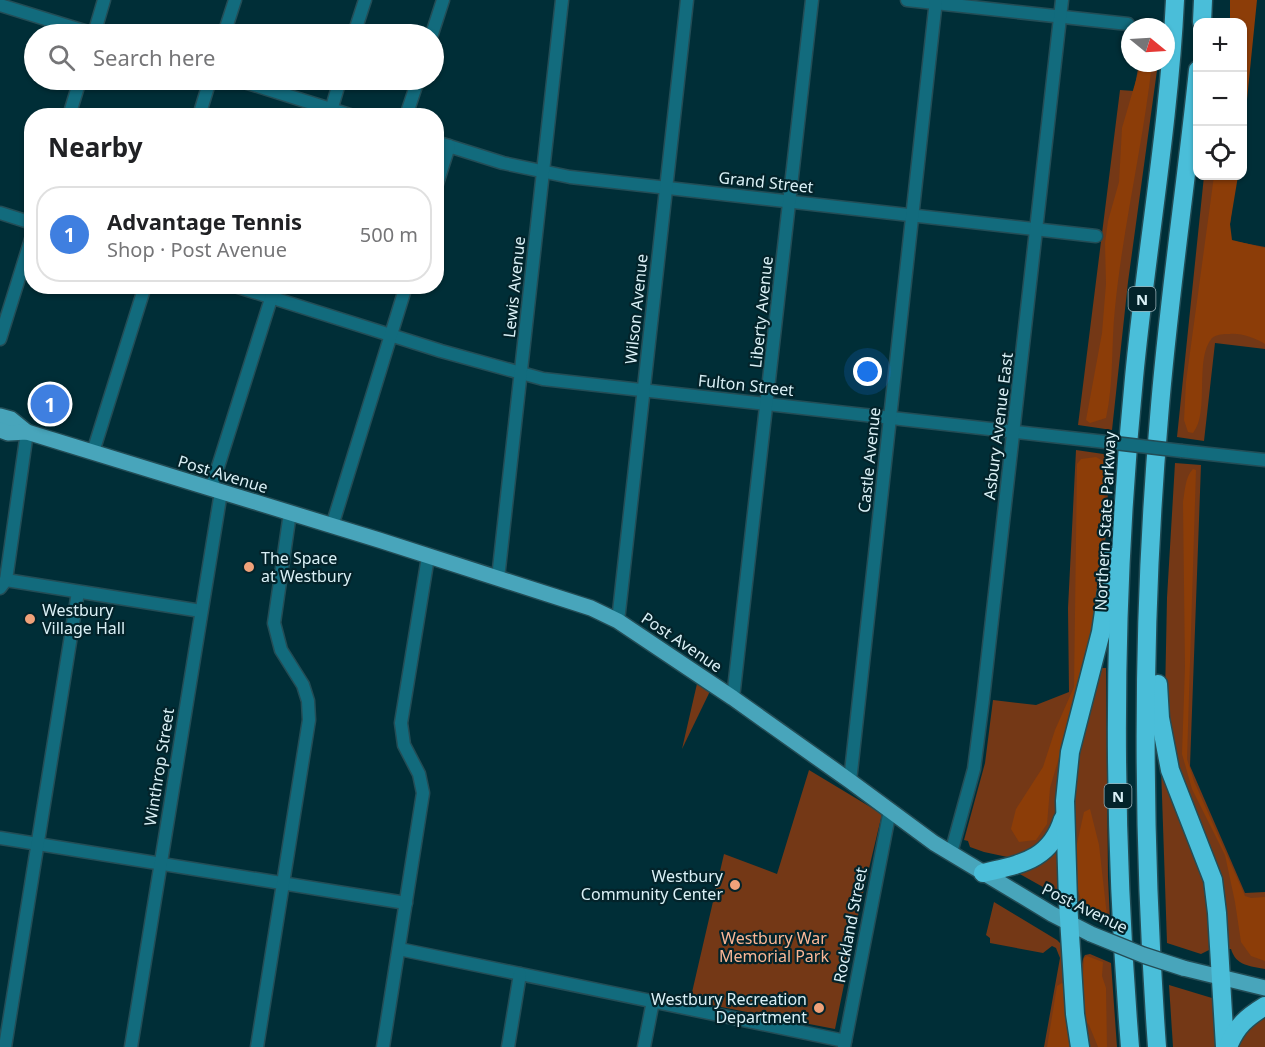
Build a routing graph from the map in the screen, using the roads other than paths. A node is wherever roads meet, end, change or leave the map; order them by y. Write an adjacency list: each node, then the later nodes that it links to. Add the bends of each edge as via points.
1 (104, 0): 18 (street)
2 (235, 0): 19 (street)
3 (365, 0): 20 (street)
4 (443, 0): 21 (street)
5 (562, 0): 36 (street, Lewis Avenue)
6 (687, 0): 37 (street, Wilson Avenue)
7 (812, 0): 38 (street, Liberty Avenue)
8 (907, 0): 12 (street)
9 (1062, 0): 14 (street, Asbury Avenue East)
10 (1175, 0): 62 (highway, Northern State Parkway / N)
11 (1203, 0): 15 (highway)
12 (936, 2): 14 (street); 40 (street, Castle Avenue)
13 (0, 5): 17 (street)
14 (1060, 17): 16 (street); 42 (street, Asbury Avenue East)
15 (1202, 18)
16 (1121, 23)
17 (62, 24)
18 (97, 24)
19 (227, 24)
20 (357, 24)
21 (435, 24)
22 (1197, 72): 67 (highway, N, via 1163,366)
23 (77, 90): 28 (street)
24 (207, 90): 29 (street)
25 (267, 90): 30 (street)
26 (337, 90): 31 (street)
27 (415, 90): 32 (street)
28 (71, 108)
29 (201, 108)
30 (318, 108)
31 (331, 108)
32 (409, 108)
33 (444, 144): 34 (street, Grand Street)
34 (449, 146): 35 (street); 36 (street, Grand Street)
35 (444, 162)
36 (543, 171): 37 (street, Grand Street); 51 (street, Lewis Avenue)
37 (666, 188): 38 (street, Grand Street); 52 (street, Wilson Avenue)
38 (789, 202): 40 (street, Grand Street); 53 (street, Liberty Avenue)
39 (0, 213): 41 (street)
40 (913, 216): 42 (street, Grand Street); 55 (street, Castle Avenue)
41 (24, 220)
42 (1036, 229): 43 (street, Grand Street); 58 (street, Asbury Avenue East)
43 (1096, 236)
44 (24, 262): 50 (street)
45 (142, 294): 59 (street)
46 (273, 294): 61 (street, Winthrop Street)
47 (279, 294): 49 (street, Fulton Street)
48 (403, 294): 49 (street)
49 (390, 335): 51 (street, Fulton Street); 64 (street)
50 (0, 339)
51 (521, 373): 52 (street, Fulton Street); 66 (street, Lewis Avenue)
52 (644, 390): 53 (street, Fulton Street); 71 (street, Wilson Avenue)
53 (767, 405): 55 (street, Fulton Street); 72 (street, Liberty Avenue)
54 (0, 416): 57 (main road, Post Avenue, via 11,419)
55 (890, 418): 58 (street, Fulton Street); 73 (street, Castle Avenue)
56 (0, 430): 57 (main road, Post Avenue)
57 (27, 432): 59 (main road, Post Avenue); 68 (street)
58 (1014, 432): 60 (street, Fulton Street, bridge); 78 (street, Asbury Avenue East, via 974,769)
59 (93, 452): 61 (main road, Post Avenue)
60 (1265, 460)
61 (216, 490): 63 (main road, Post Avenue); 70 (street, Winthrop Street)
62 (1125, 496): 75 (highway, via 1101,632 1070,752); 98 (highway, Northern State Parkway / N, via 1118,774)
63 (290, 513): 64 (main road, Post Avenue); 81 (street, via 274,623 281,650 303,685 309,720)
64 (332, 526): 65 (main road, Post Avenue)
65 (428, 557): 66 (main road, Post Avenue); 82 (street, via 401,723 404,746 419,774 423,793)
66 (498, 578): 71 (main road, Post Avenue, via 591,608)
67 (1148, 582): 86 (highway, via 1162,731 1173,781 1213,880); 99 (highway, N, via 1147,849)
68 (3, 584): 69 (street)
69 (78, 591): 70 (street); 77 (street)
70 (201, 611): 79 (street, Winthrop Street)
71 (618, 621): 72 (main road, Post Avenue)
72 (734, 698): 73 (main road, Post Avenue)
73 (850, 781): 74 (main road, Post Avenue)
74 (890, 810): 78 (main road, Post Avenue); 90 (street, Rockland Street)
75 (1065, 815): 80 (highway, via 1056,838 1040,854 1026,862); 83 (highway)
76 (0, 838): 77 (street)
77 (38, 844): 79 (street); 91 (street)
78 (951, 853): 80 (main road, Post Avenue)
79 (161, 863): 81 (street); 92 (street, Winthrop Street)
80 (983, 873): 83 (main road, Post Avenue)
81 (283, 883): 82 (street); 93 (street)
82 (406, 903): 84 (street)
83 (1069, 923): 86 (main road, Post Avenue, bridge, via 1143,955); 97 (highway)
84 (399, 949): 85 (street); 94 (street)
85 (520, 974): 88 (street); 95 (street)
86 (1221, 978): 87 (main road, Post Avenue); 100 (highway)
87 (1265, 988)
88 (653, 1002): 90 (street); 96 (street)
89 (1265, 1006): 100 (highway, via 1244,1020)
90 (844, 1044)
91 (5, 1047)
92 (131, 1047)
93 (257, 1047)
94 (383, 1047)
95 (508, 1047)
96 (644, 1047)
97 (1080, 1047)
98 (1130, 1047)
99 (1157, 1047)
100 (1226, 1047)

